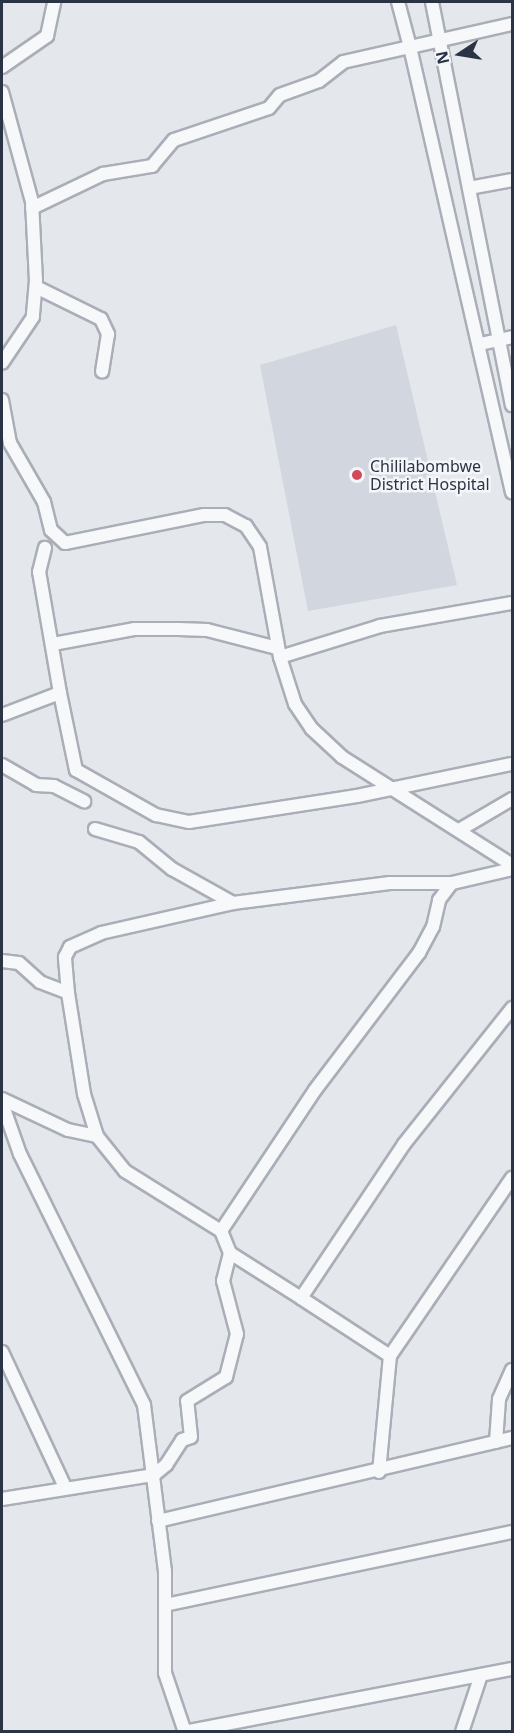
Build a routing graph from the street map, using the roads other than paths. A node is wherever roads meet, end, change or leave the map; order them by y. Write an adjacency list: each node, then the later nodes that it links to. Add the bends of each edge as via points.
1 (54, 2): 7 (street, via 47,36)
2 (398, 2): 6 (street)
3 (432, 2): 5 (street)
4 (513, 24): 5 (street)
5 (439, 40): 6 (street); 10 (street)
6 (410, 46): 11 (street, via 343,62 319,81 280,95 269,108 174,140 152,166 103,174); 15 (street)
7 (2, 67)
8 (2, 92): 11 (street)
9 (513, 180): 10 (street)
10 (469, 188): 14 (street)
11 (32, 208): 12 (street)
12 (36, 287): 16 (street, via 33,317); 17 (street, via 101,319 108,334)
13 (513, 337): 14 (street)
14 (500, 340): 15 (street); 19 (street)
15 (480, 344): 20 (street)
16 (2, 363)
17 (102, 372)
18 (2, 400): 24 (street, via 10,443 44,502 51,530 65,543 204,515 225,515 246,526 260,548)
19 (513, 405)
20 (513, 492)
21 (45, 548): 23 (street, via 39,572)
22 (513, 603): 24 (street, via 380,626)
23 (53, 644): 24 (street, via 134,629 189,629); 25 (street)
24 (278, 652): 29 (street, via 295,704 312,729 342,758)
25 (60, 693): 26 (street); 29 (street, via 76,770 156,815 189,822)
26 (2, 716)
27 (513, 764): 29 (street)
28 (2, 765): 31 (street, via 36,785 60,788)
29 (396, 788): 33 (street)
30 (513, 799): 33 (street)
31 (84, 801)
32 (96, 829): 36 (street, via 139,842 172,869)
33 (461, 830): 34 (street)
34 (513, 867): 35 (street)
35 (452, 883): 36 (street, via 390,883); 43 (street, via 439,900 434,927 419,953 315,1090)
36 (233, 903): 38 (street, via 82,939 65,957)
37 (2, 961): 38 (street, via 19,963 40,982)
38 (68, 993): 41 (street, via 84,1094)
39 (513, 1008): 45 (street, via 404,1144)
40 (2, 1101): 41 (street, via 68,1130); 52 (street, via 20,1154 136,1387 148,1423)
41 (97, 1136): 43 (street, via 125,1171)
42 (513, 1178): 47 (street)
43 (221, 1231): 44 (street)
44 (230, 1253): 45 (street); 52 (street, via 222,1281 237,1334 226,1377 187,1401 191,1437 182,1440)
45 (301, 1298): 47 (street)
46 (2, 1352): 53 (street)
47 (390, 1356): 51 (street)
48 (513, 1370): 50 (street, via 499,1399)
49 (513, 1438): 50 (street)
50 (496, 1442): 51 (street)
51 (379, 1472): 55 (street)
52 (154, 1475): 53 (street); 55 (street)
53 (65, 1487): 54 (street)
54 (2, 1499)
55 (158, 1521): 57 (street)
56 (513, 1532): 57 (street)
57 (165, 1605): 60 (street, via 165,1673)
58 (513, 1669): 59 (street)
59 (481, 1675): 60 (street); 61 (street)
60 (184, 1731)
61 (462, 1731)

